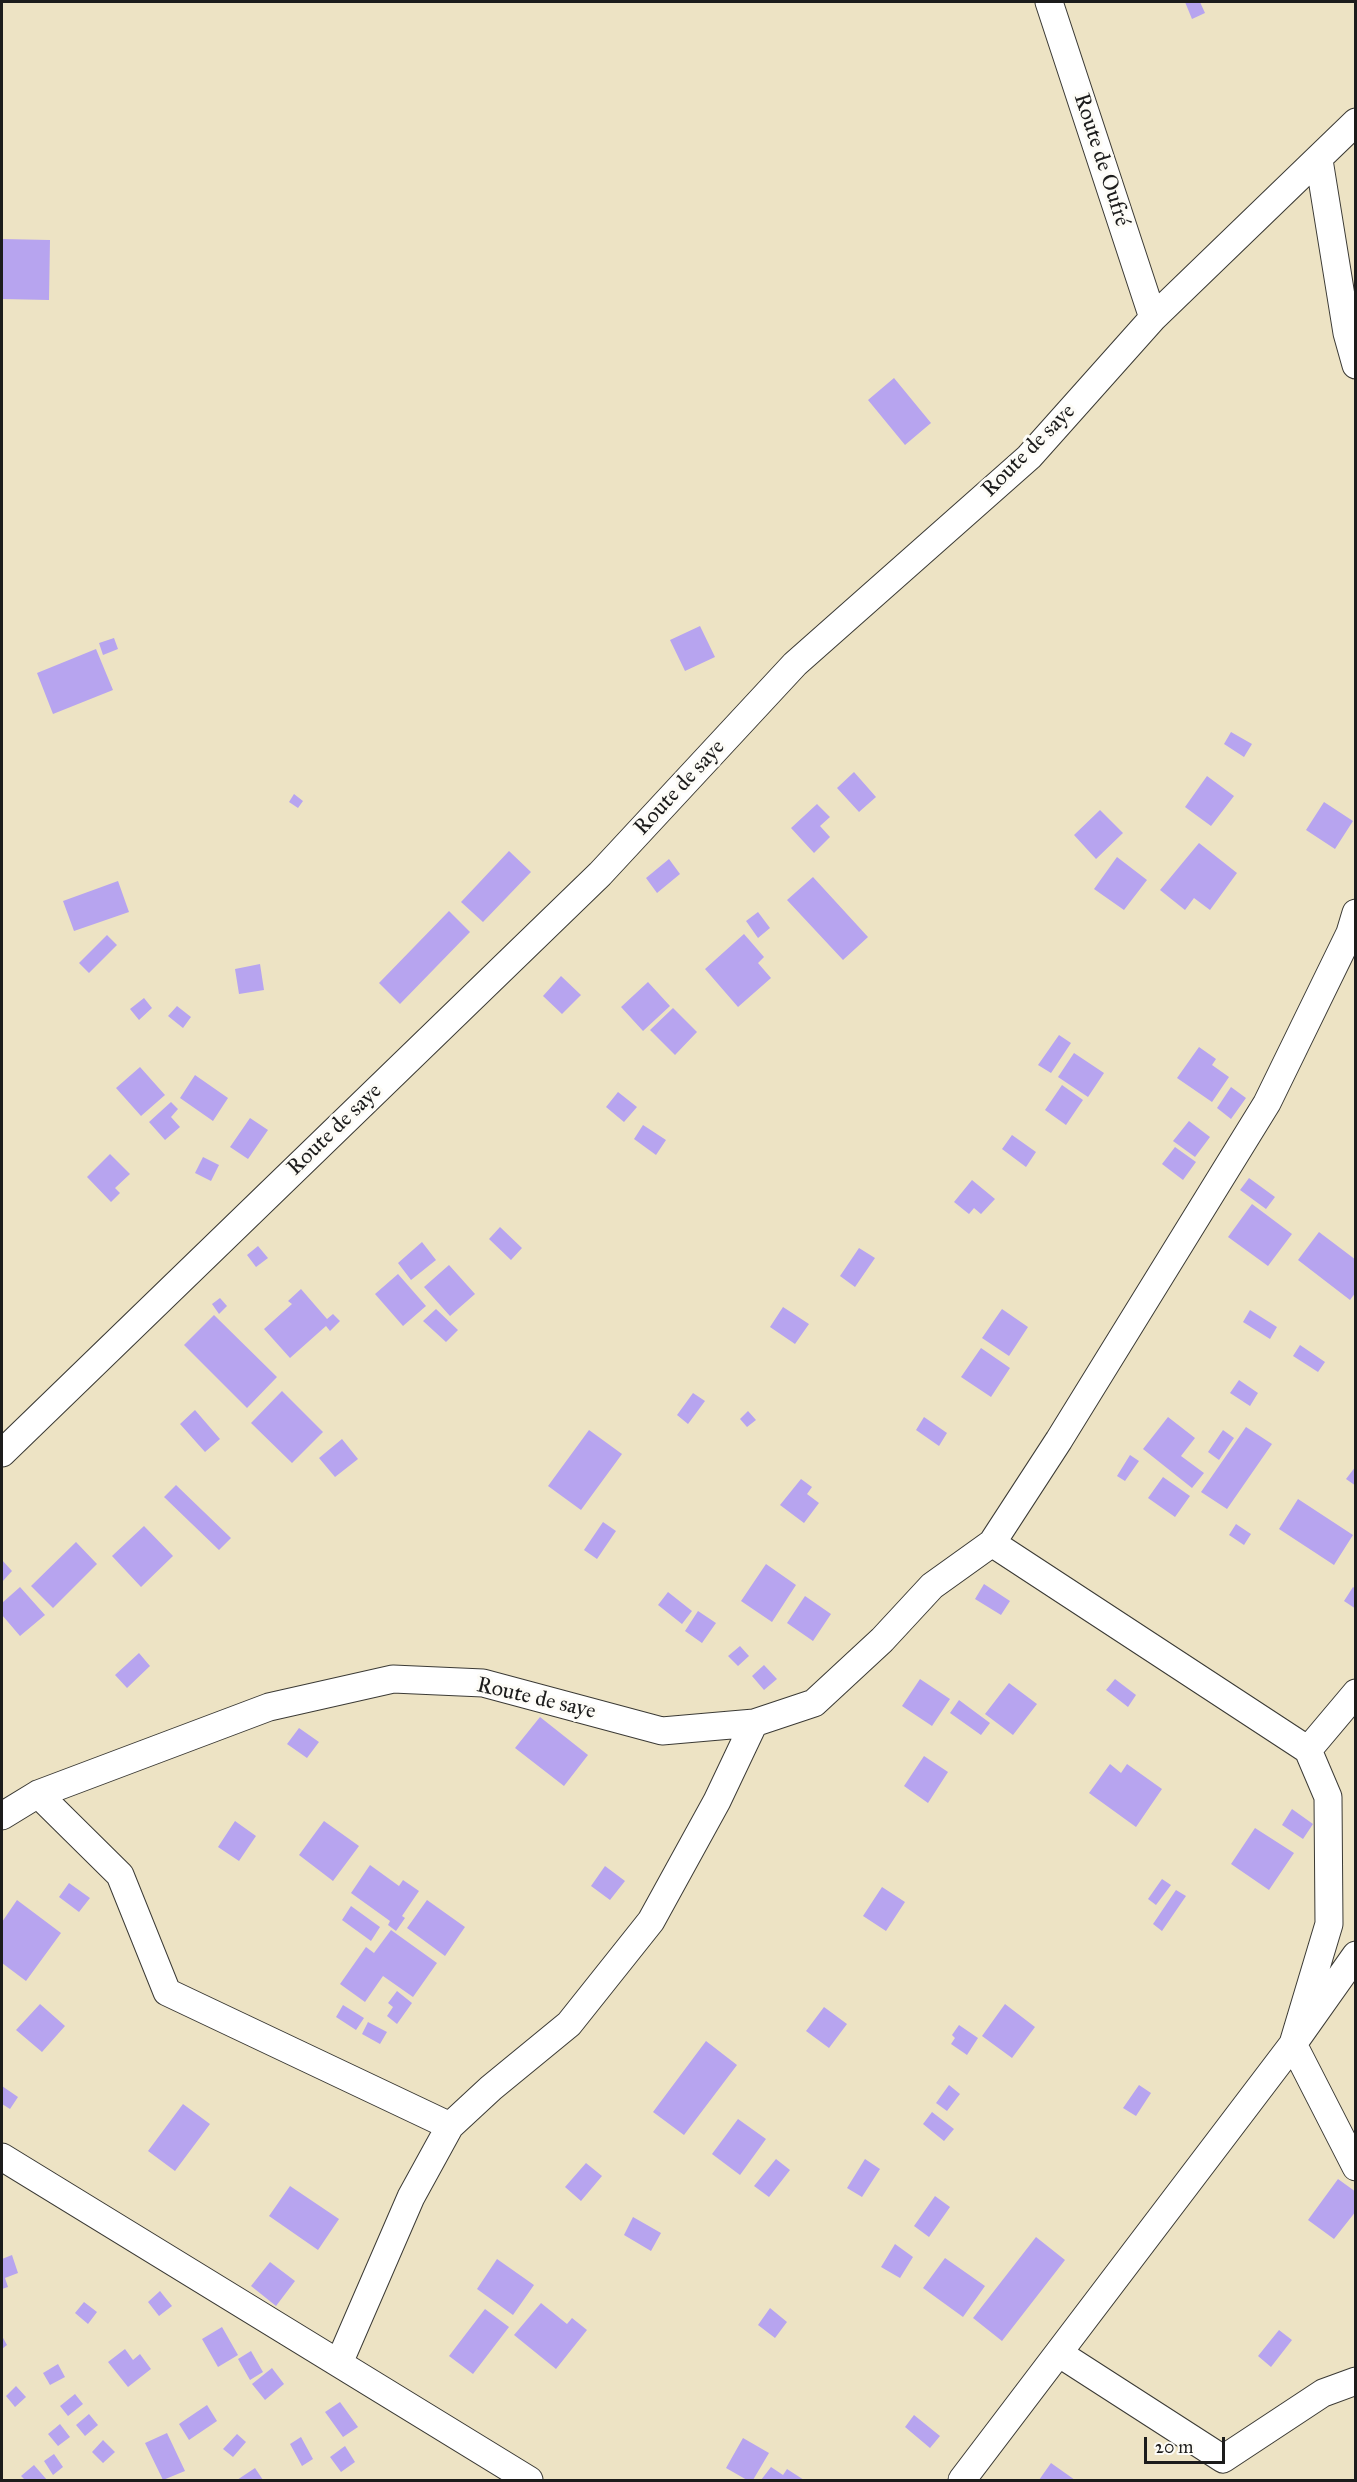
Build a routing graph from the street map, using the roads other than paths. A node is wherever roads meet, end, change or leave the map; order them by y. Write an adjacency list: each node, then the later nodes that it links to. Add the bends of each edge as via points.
1 (1049, 2): 4 (street, Route de Oufré)
2 (1356, 123): 3 (street, Route de saye)
3 (1319, 160): 4 (street, Route de saye); 5 (street, via 1347,333)
4 (1153, 318): 7 (street, Route de saye, via 1029,458 795,664 600,874)
5 (1356, 365)
6 (1356, 913): 8 (street, via 1267,1103)
7 (2, 1453)
8 (992, 1543): 10 (street, Route de saye, via 932,1586 882,1640 814,1703); 11 (street)
9 (1356, 1694): 11 (street)
10 (753, 1723): 12 (street, Route de saye, via 662,1731 483,1683 393,1679 269,1707); 16 (street, via 717,1801 651,1921 569,2024)
11 (1308, 1750): 15 (street, via 1328,1797 1329,1924)
12 (38, 1794): 13 (street, Route de saye); 16 (street, via 120,1875 167,1992)
13 (2, 1816)
14 (1356, 1955): 15 (street)
15 (1293, 2044): 18 (street); 19 (street)
16 (450, 2126): 20 (street, via 411,2197)
17 (2, 2157): 20 (street)
18 (1356, 2167)
19 (1060, 2354): 21 (street, via 1222,2459 1323,2393); 23 (street)
20 (339, 2362): 22 (street)
21 (1356, 2382)
22 (529, 2481)
23 (962, 2481)

